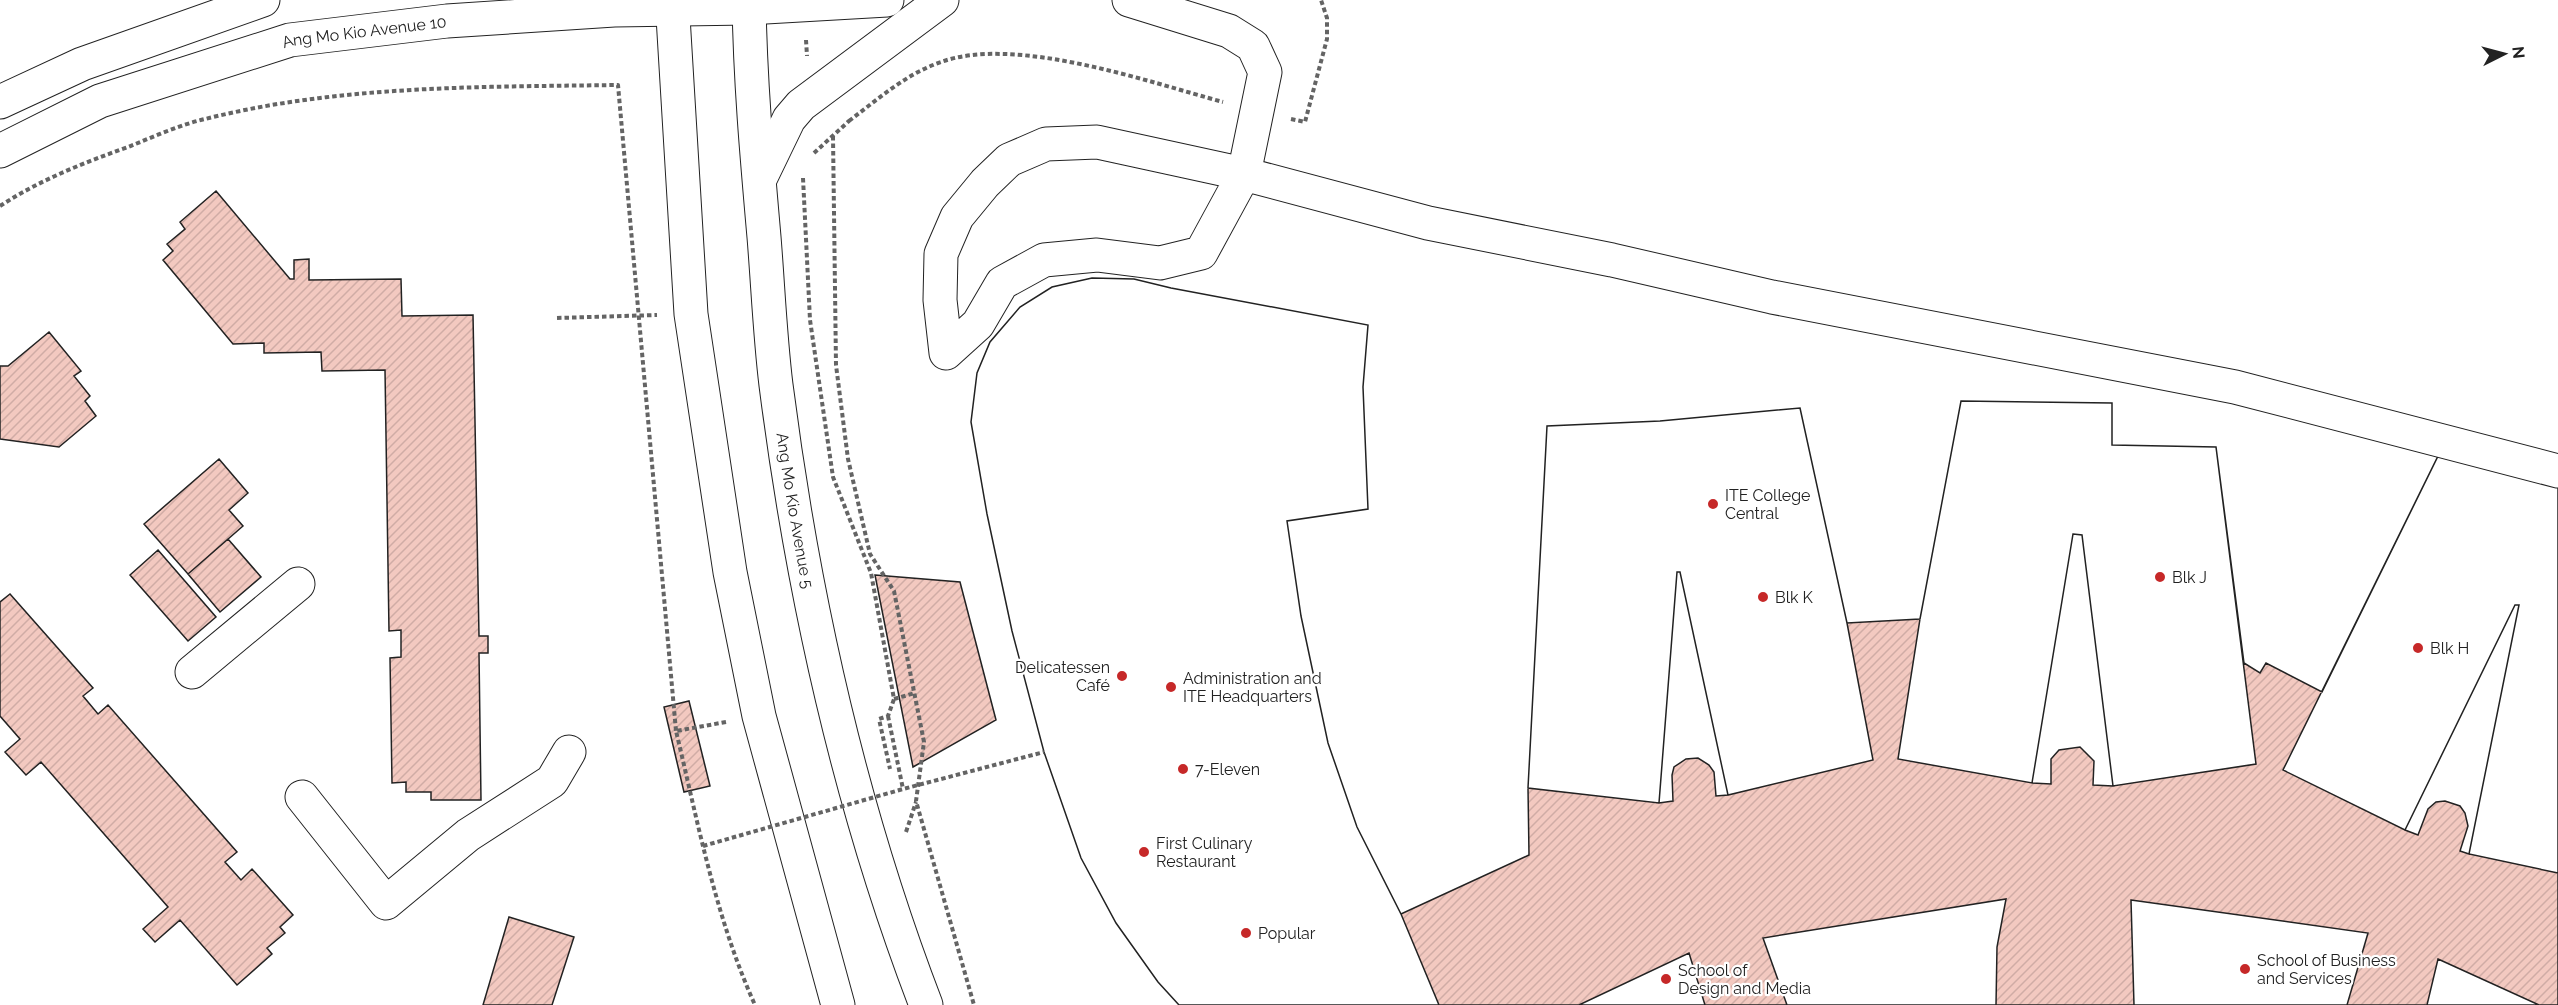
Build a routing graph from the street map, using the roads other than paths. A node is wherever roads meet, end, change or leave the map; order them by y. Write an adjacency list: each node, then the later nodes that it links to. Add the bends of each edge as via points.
1 (263, 0): 7 (main road, via 82,63)
2 (887, 0): 5 (main road, Ang Mo Kio Avenue 10)
3 (942, 0): 10 (main road, via 801,105 789,119)
4 (1129, 0): 9 (main road, via 1228,31 1253,46 1265,72)
5 (749, 4): 6 (main road, Ang Mo Kio Avenue 10); 10 (main road, Ang Mo Kio Avenue 5)
6 (672, 5): 8 (main road, Ang Mo Kio Avenue 10, via 447,21 290,40 100,101); 16 (main road, via 690,314 730,573 759,716)
7 (0, 102)
8 (0, 151)
9 (1244, 174): 9 (main road, via 1201,253 1160,263 1097,255 1044,260 1002,283 978,324 946,353 940,300 941,254 957,217 1009,159 1046,144 1097,142); 11 (main road, via 1428,223 1772,297 2235,387)
10 (759, 181): 17 (main road, Ang Mo Kio Avenue 5, via 776,384 803,560 843,741 893,920)
11 (2558, 471)
12 (298, 584): 13 (main road)
13 (192, 672)
14 (569, 752): 15 (main road, via 552,781 468,836 386,903)
15 (302, 797)
16 (838, 1005)
17 (926, 1005)

